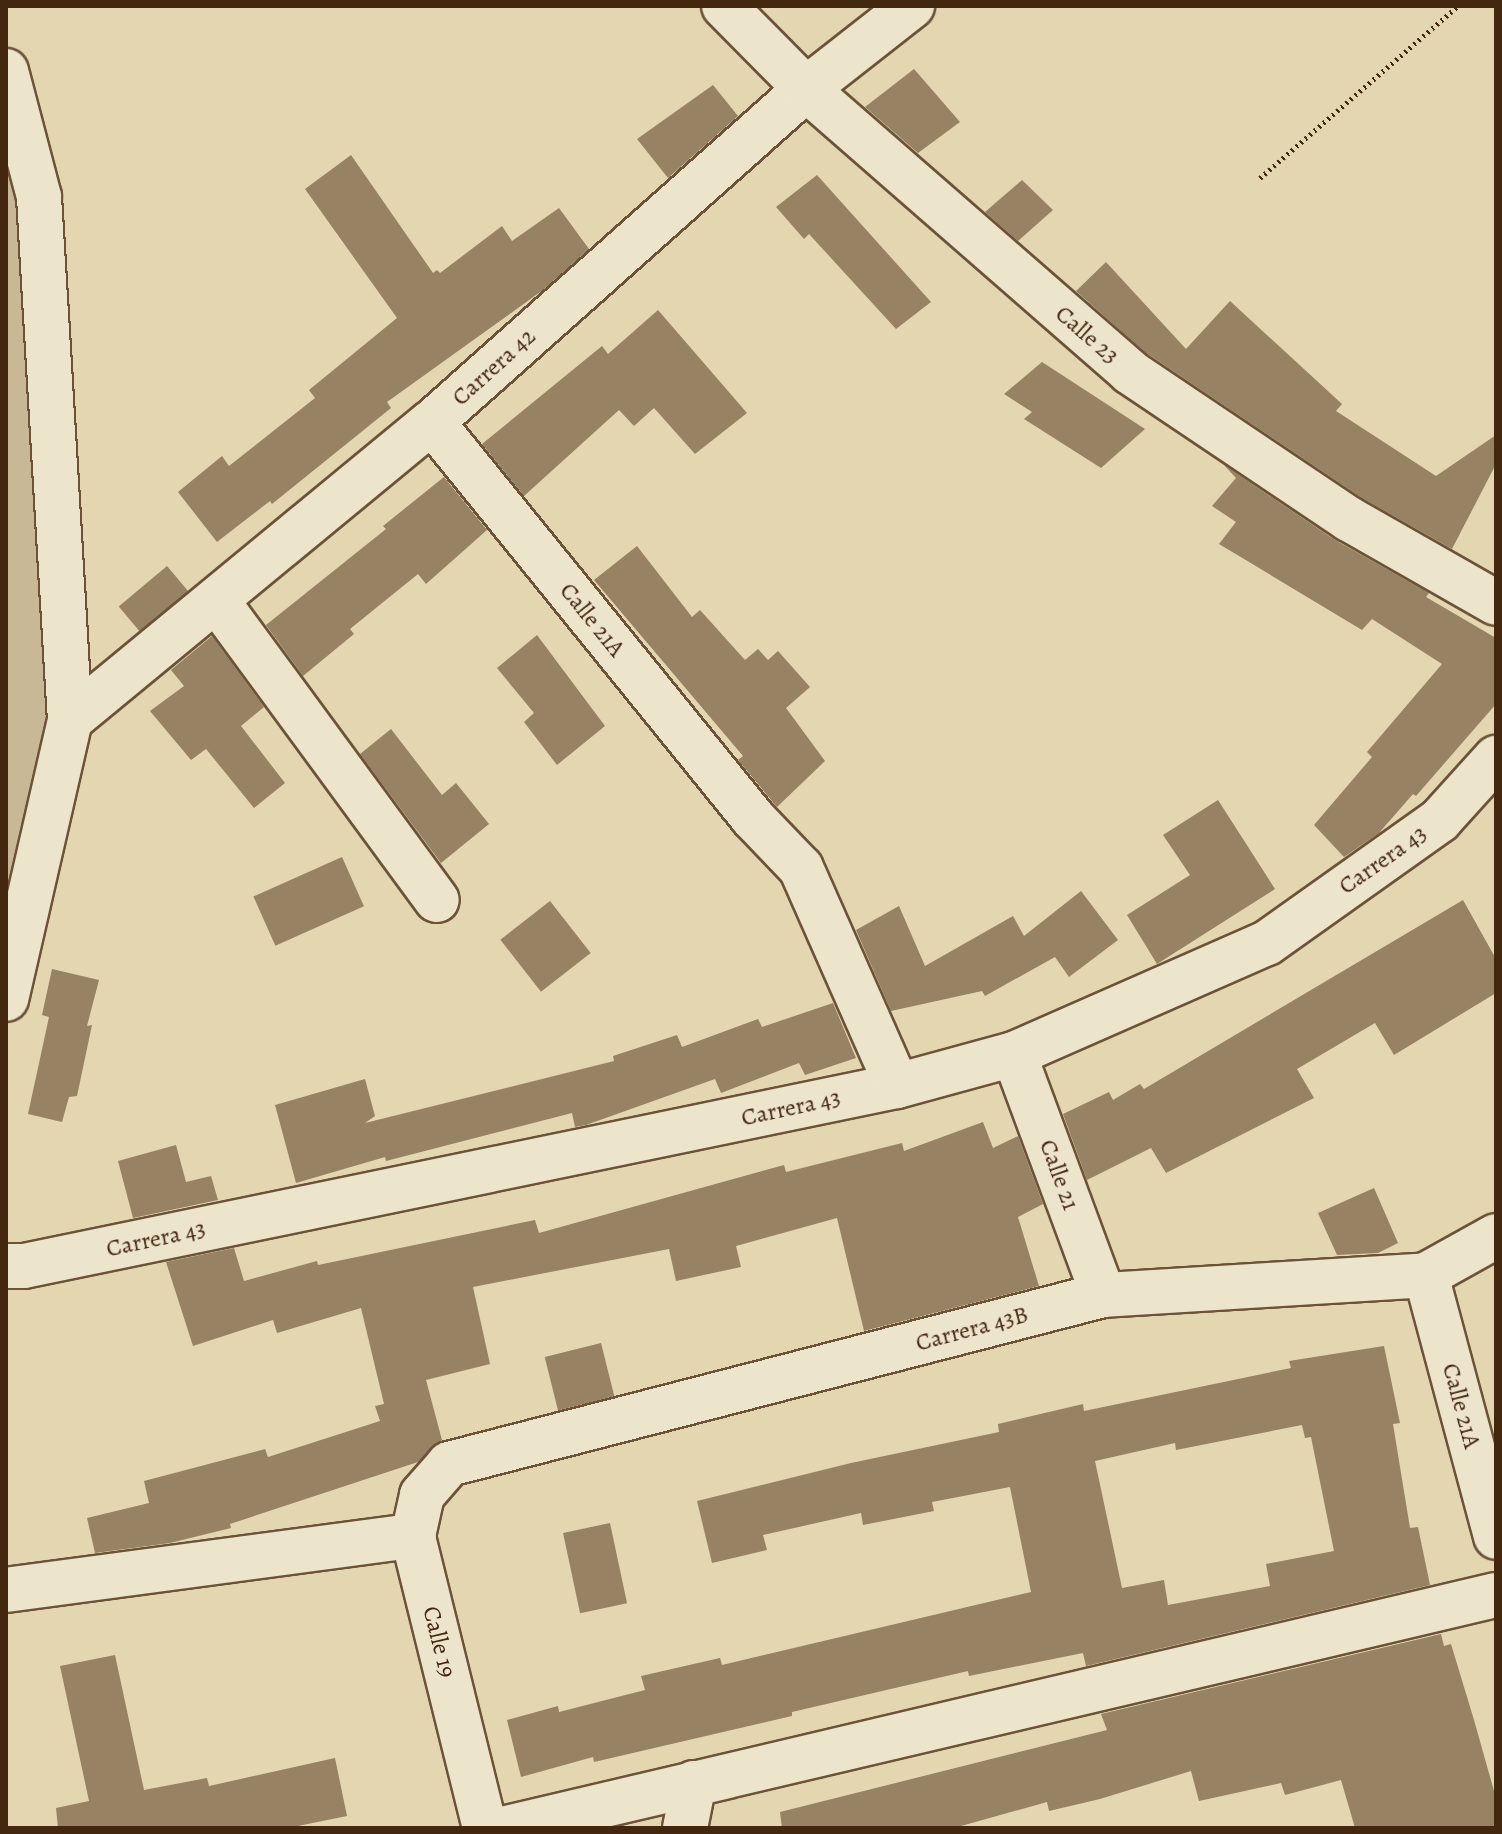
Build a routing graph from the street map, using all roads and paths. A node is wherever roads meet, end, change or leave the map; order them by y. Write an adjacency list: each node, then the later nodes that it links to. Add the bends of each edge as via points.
1 (724, 6): 5 (street, Calle 23)
2 (912, 6): 5 (street, Carrera 42)
3 (1458, 6): 6 (path)
4 (6, 71): 10 (street, via 39,197)
5 (806, 89): 7 (street, Carrera 42); 9 (street, Calle 23, via 1130,372 1349,519)
6 (1260, 178)
7 (432, 422): 8 (street, Carrera 42); 15 (street, Calle 21A, via 753,818 801,868)
8 (217, 601): 10 (street, Carrera 42); 12 (street)
9 (1496, 603)
10 (70, 720): 13 (street)
11 (1496, 758): 14 (street, Carrera 43, via 1440,820 1267,943)
12 (437, 900)
13 (6, 999)
14 (1014, 1054): 15 (street, Carrera 43); 19 (street, Calle 21)
15 (897, 1086): 17 (street, Carrera 43)
16 (1496, 1236): 18 (street, Carrera 43B)
17 (6, 1266)
18 (1426, 1275): 19 (street, Carrera 43B); 22 (street, Calle 21A)
19 (1103, 1295): 20 (street, Carrera 43B)
20 (449, 1464): 21 (street, Calle 19, via 422,1495)
21 (413, 1536): 23 (street); 26 (street, Calle 19)
22 (1496, 1537)
23 (6, 1590)
24 (1496, 1595): 25 (street)
25 (694, 1783): 27 (street); 28 (street)
26 (485, 1828)
27 (507, 1828)
28 (685, 1828)

